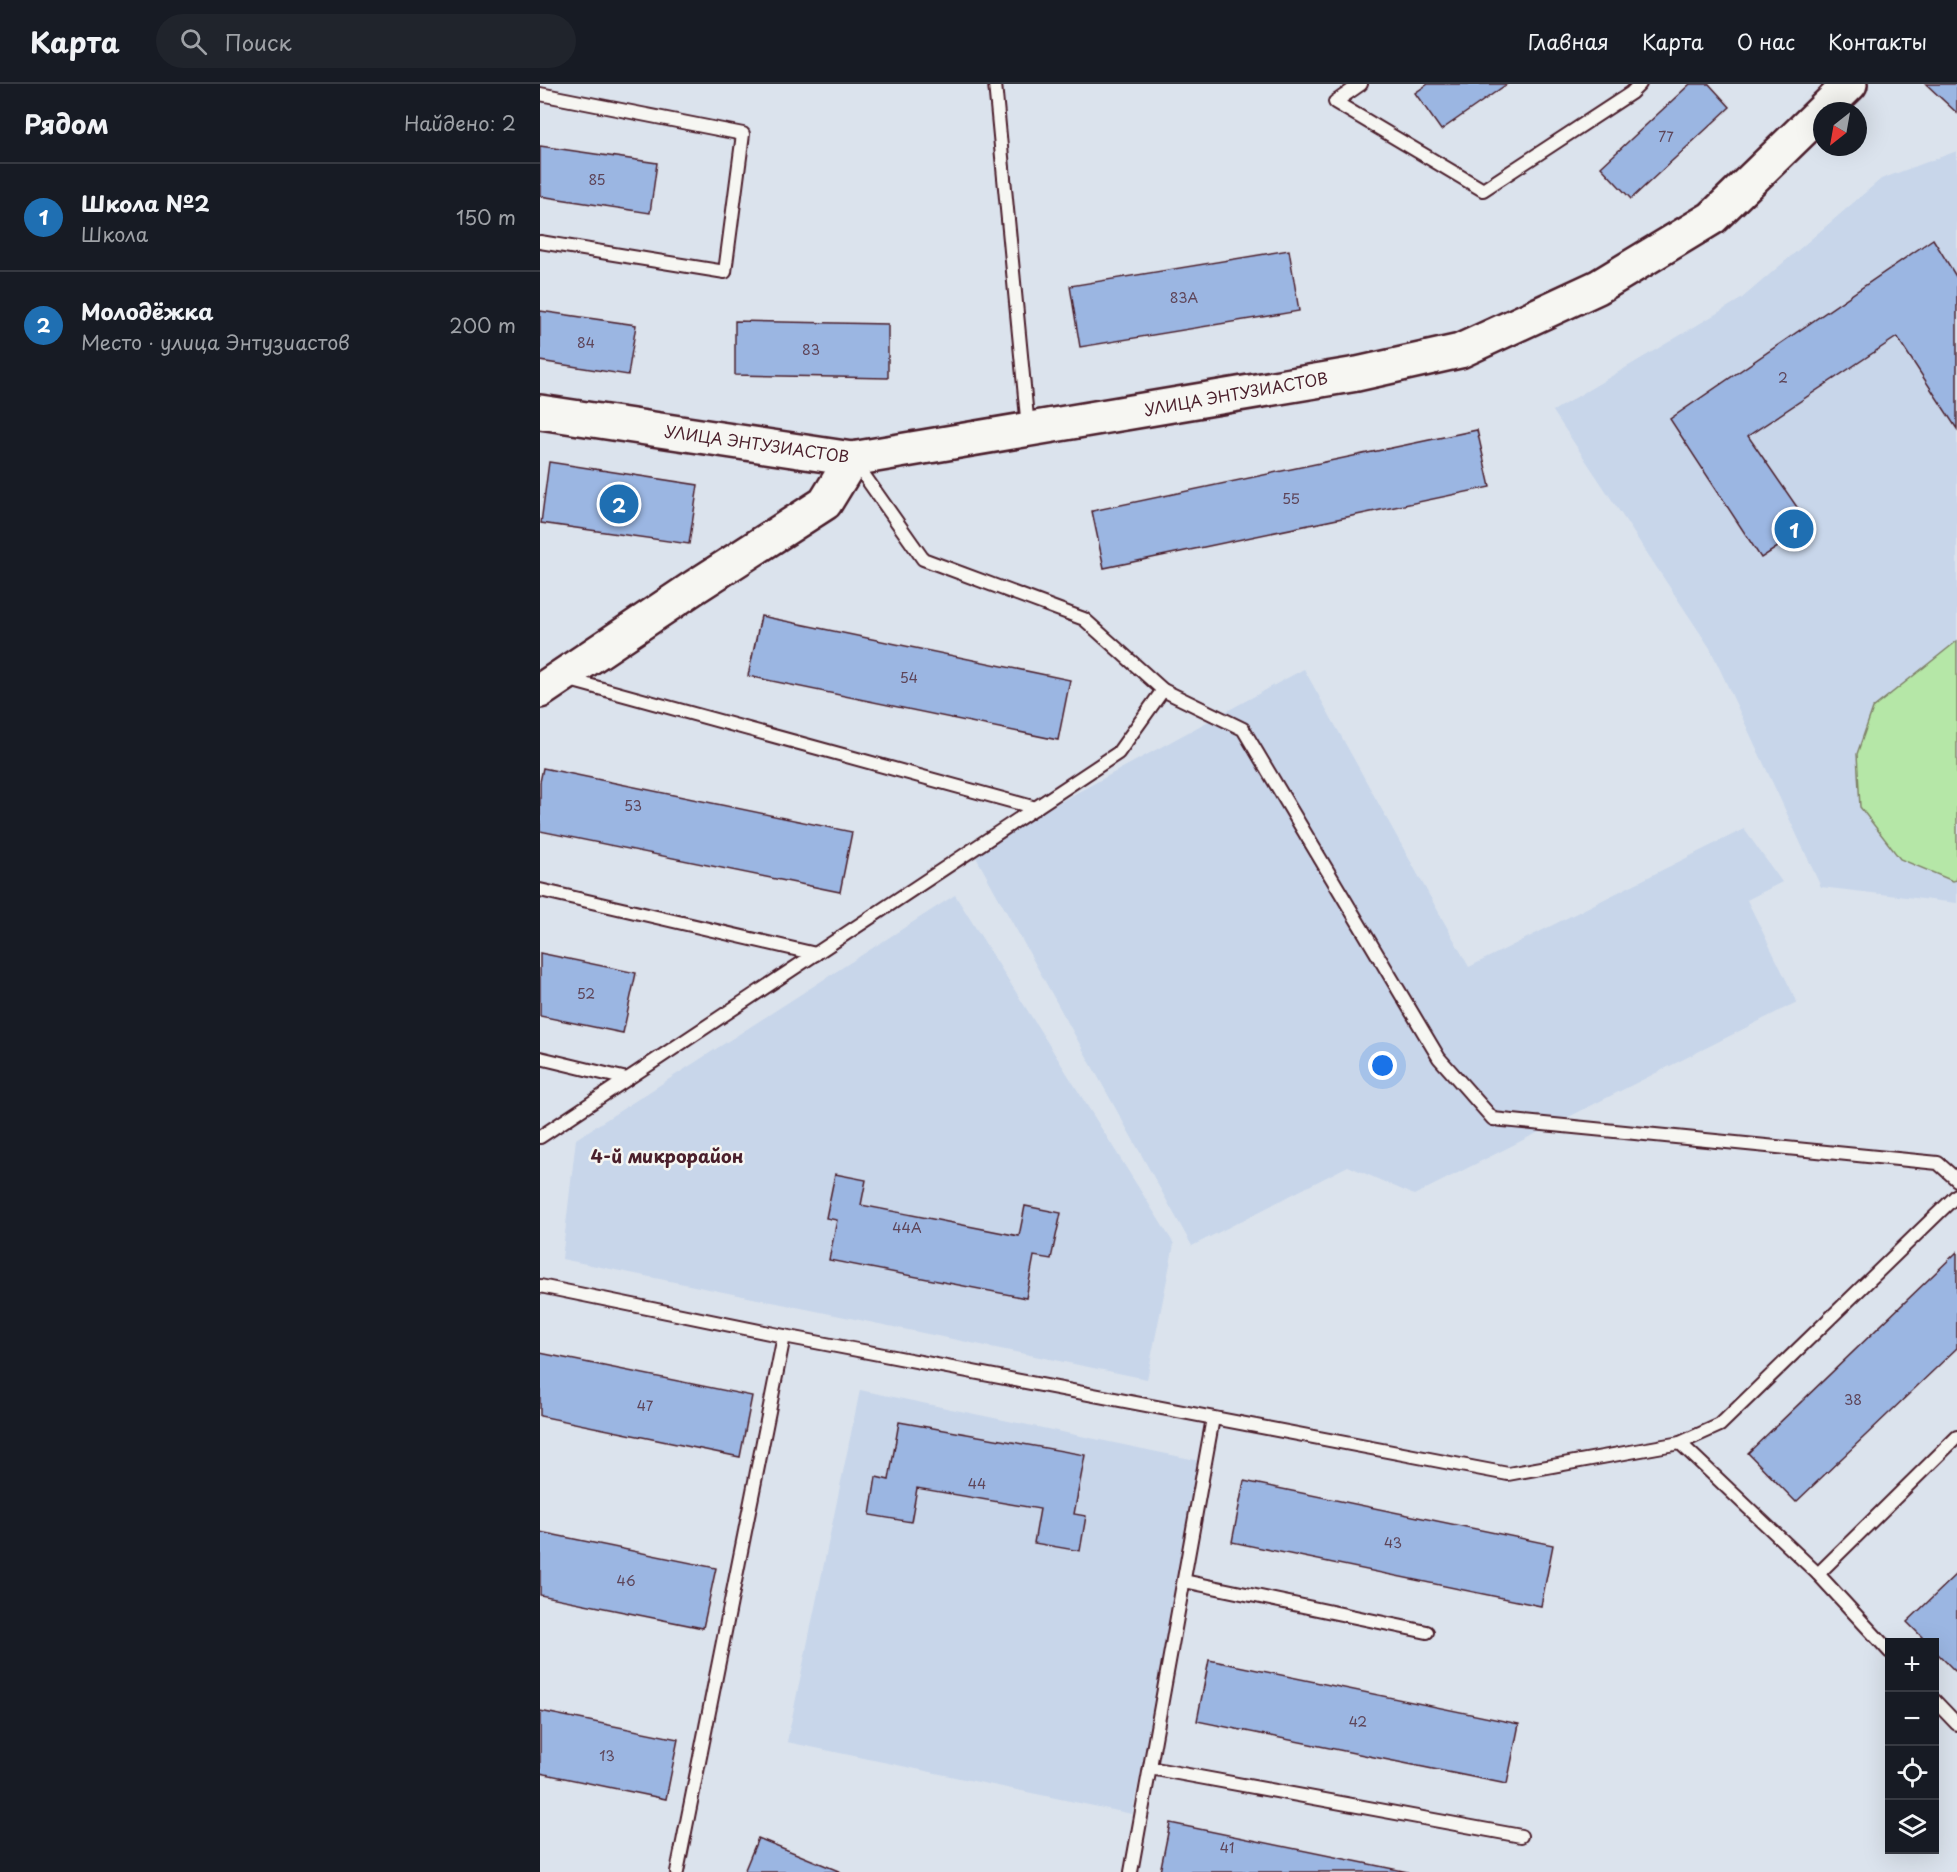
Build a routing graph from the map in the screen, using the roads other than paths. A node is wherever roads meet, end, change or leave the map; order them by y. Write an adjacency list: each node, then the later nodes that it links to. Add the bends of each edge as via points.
1 (995, 84): 8 (lane)
2 (1361, 84): 3 (lane, via 1335,102 1483,190)
3 (1640, 84)
4 (1850, 84): 8 (street, УЛИЦА ЭНТУЗИАСТОВ, via 1712,218 1598,287 1460,351 1357,374)
5 (540, 94): 6 (lane, via 743,134 725,272)
6 (540, 242)
7 (540, 412): 9 (street, УЛИЦА ЭНТУЗИАСТОВ)
8 (1028, 429): 9 (street, УЛИЦА ЭНТУЗИАСТОВ)
9 (852, 459): 10 (street, via 825,503); 11 (lane, via 923,559 1084,619)
10 (550, 684): 12 (lane)
11 (1163, 690): 12 (lane, via 1118,753); 18 (lane, via 1243,729 1439,1058 1492,1119 1938,1163)
12 (1036, 808): 14 (lane)
13 (540, 890): 14 (lane)
14 (816, 954): 16 (lane)
15 (540, 1058): 16 (lane)
16 (627, 1079): 17 (lane)
17 (540, 1137)
18 (1957, 1180)
19 (1957, 1195): 24 (lane, via 1720,1425)
20 (540, 1286): 21 (lane)
21 (784, 1336): 22 (lane); 33 (lane)
22 (1213, 1418): 24 (lane, via 1508,1474); 26 (lane)
23 (1957, 1437): 25 (lane)
24 (1680, 1443): 25 (lane)
25 (1818, 1574): 28 (lane)
26 (1184, 1581): 27 (lane); 31 (lane)
27 (1427, 1632)
28 (1885, 1647)
29 (1939, 1703): 30 (lane)
30 (1954, 1715)
31 (1150, 1768): 32 (lane); 34 (lane)
32 (1521, 1836)
33 (677, 1872)
34 (1131, 1872)

